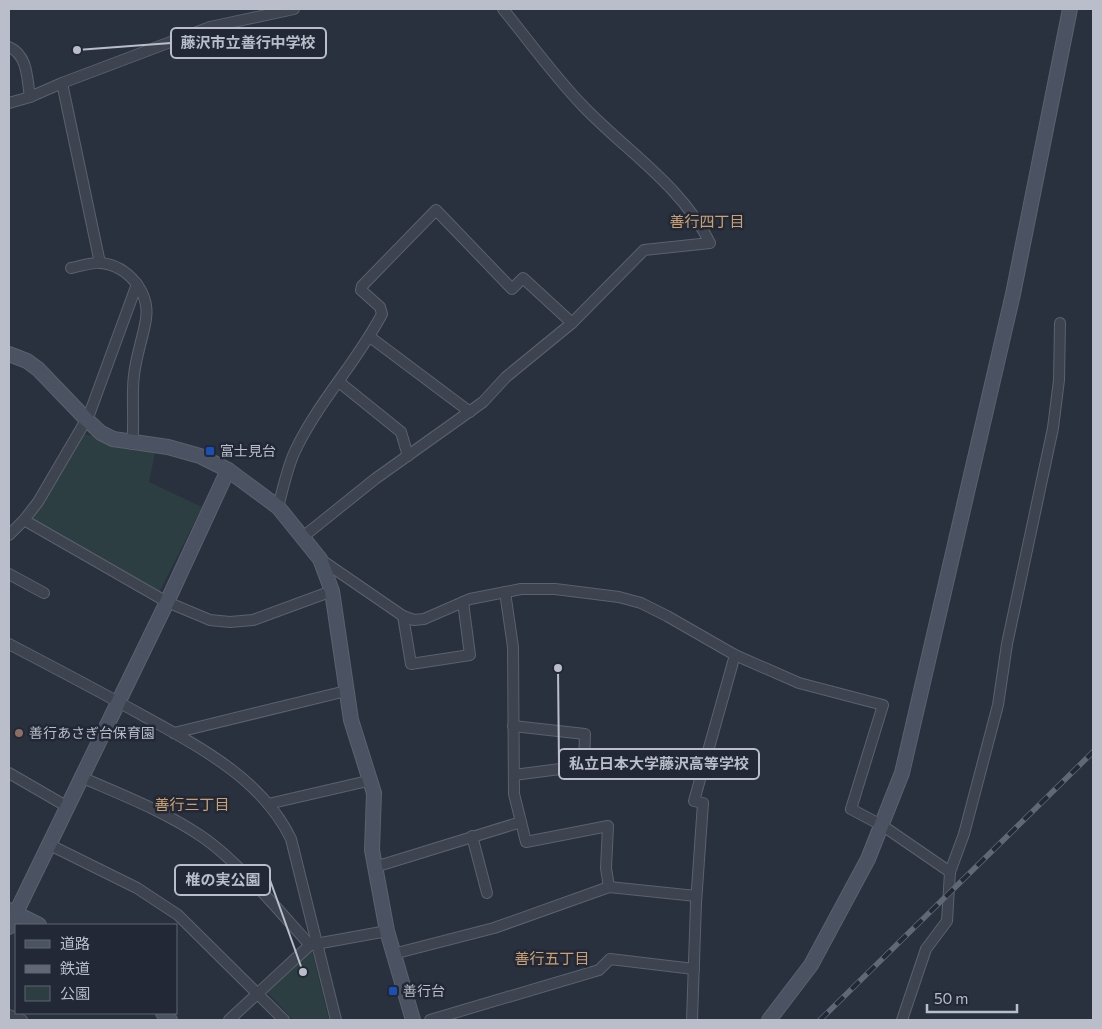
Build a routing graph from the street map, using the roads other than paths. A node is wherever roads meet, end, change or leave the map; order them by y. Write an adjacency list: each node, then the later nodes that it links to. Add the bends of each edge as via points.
1 (294, 9): 5 (street, via 210,27)
2 (503, 9): 11 (street, via 584,108 683,202 710,243 644,250)
3 (1070, 9): 48 (street, via 1008,314 916,717 902,773)
4 (9, 47): 6 (street, via 22,59)
5 (62, 83): 6 (street); 8 (street)
6 (30, 97): 7 (street)
7 (9, 103)
8 (100, 262): 9 (street); 10 (street, via 116,267)
9 (72, 268)
10 (137, 284): 17 (street); 18 (street, via 144,298 146,318 134,373)
11 (572, 323): 13 (street, via 523,278 512,289 436,210 362,286 382,314); 16 (street, via 506,377)
12 (1060, 323): 52 (street, via 1059,380 1052,428 1007,644 998,705 964,834)
13 (370, 337): 15 (street); 16 (street)
14 (9, 354): 17 (street, via 38,369)
15 (339, 382): 19 (street, via 401,432); 21 (street, via 294,453)
16 (470, 412): 19 (street)
17 (86, 420): 18 (street, via 101,433); 22 (street)
18 (132, 444): 20 (street, via 168,447 200,456)
19 (408, 456): 24 (street)
20 (228, 470): 21 (street); 30 (street)
21 (278, 507): 24 (street)
22 (24, 520): 23 (street); 30 (street)
23 (9, 535)
24 (304, 536): 25 (street)
25 (320, 558): 27 (street); 32 (street)
26 (9, 574): 29 (street)
27 (332, 591): 30 (street, via 253,620 230,622 210,620); 35 (street)
28 (505, 592): 31 (street); 34 (street, via 555,589 641,603); 37 (street, via 513,647)
29 (44, 593)
30 (167, 602): 36 (street)
31 (463, 602): 32 (street, via 424,619); 32 (street, via 470,655 411,664)
32 (403, 616)
33 (9, 644): 36 (street)
34 (735, 655): 48 (street, via 799,683 883,705 851,809); 55 (street, via 694,801 703,803)
35 (346, 691): 38 (street); 44 (street, via 351,720)
36 (117, 701): 38 (street); 43 (street)
37 (513, 726): 40 (street, via 585,734); 42 (street)
38 (174, 733): 45 (street, via 232,770)
39 (598, 764): 40 (street)
40 (584, 766): 42 (street)
41 (9, 773): 46 (street)
42 (514, 775): 47 (street)
43 (81, 777): 46 (street); 60 (street, via 141,803 203,837)
44 (372, 780): 45 (street); 51 (street, via 371,832)
45 (268, 804): 60 (street, via 283,822 291,839)
46 (66, 806): 50 (street)
47 (520, 822): 49 (street); 53 (street, via 526,842 608,826 606,868)
48 (883, 826): 52 (street); 72 (street, via 811,965)
49 (472, 836): 51 (street); 54 (street)
50 (48, 844): 56 (street); 63 (street, via 136,888 178,915)
51 (375, 867): 59 (street)
52 (950, 872): 73 (street, via 947,921 926,949)
53 (609, 887): 55 (street); 61 (street, via 494,928)
54 (487, 893)
55 (696, 896): 62 (street)
56 (12, 911): 57 (street); 58 (street)
57 (37, 924)
58 (9, 927)
59 (387, 931): 60 (street); 61 (street)
60 (313, 944): 63 (street); 68 (street)
61 (393, 954): 69 (street)
62 (694, 969): 70 (street, via 610,959 599,970); 71 (street)
63 (257, 992): 66 (street); 67 (street)
64 (9, 1015): 65 (street)
65 (22, 1020)
66 (229, 1020)
67 (284, 1020)
68 (336, 1020)
69 (413, 1020)
70 (430, 1020)
71 (692, 1020)
72 (769, 1020)
73 (902, 1020)

